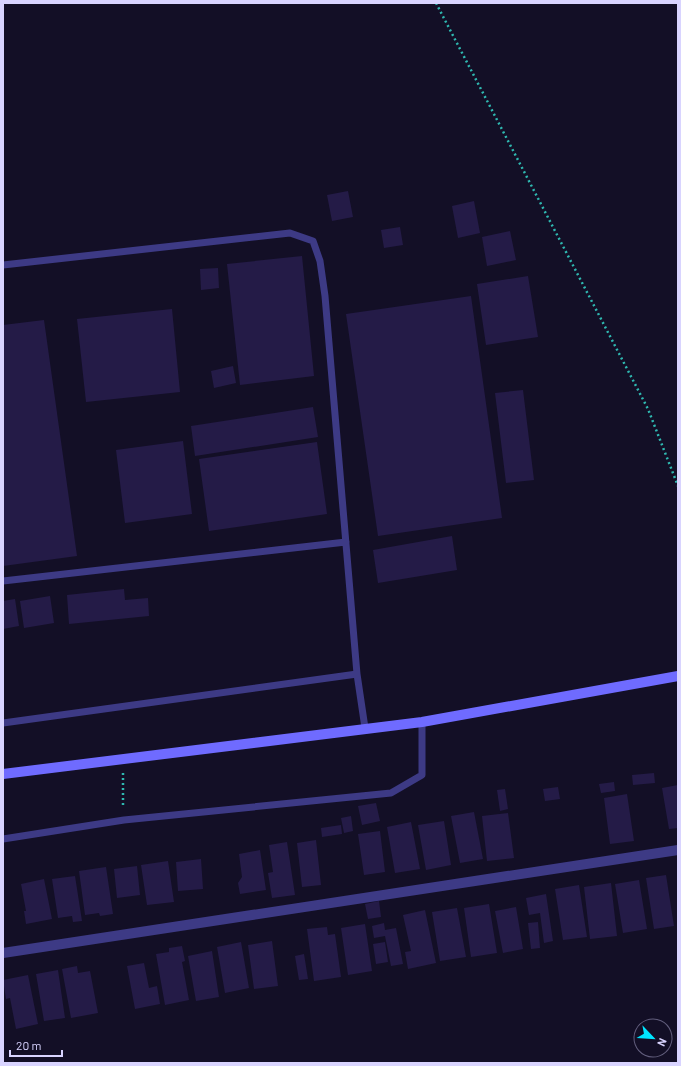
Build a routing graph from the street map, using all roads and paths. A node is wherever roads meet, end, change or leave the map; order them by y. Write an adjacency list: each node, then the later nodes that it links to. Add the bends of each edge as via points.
1 (436, 3): 3 (path, via 648,409)
2 (3, 265): 4 (lane, via 290,233 313,241 320,261 325,296)
3 (678, 486)
4 (346, 542): 5 (lane); 6 (lane)
5 (3, 581)
6 (356, 674): 9 (lane); 10 (lane)
7 (678, 676): 8 (main road)
8 (422, 722): 10 (main road); 13 (lane, via 422,775 391,793)
9 (3, 723)
10 (365, 728): 11 (main road)
11 (123, 758): 12 (main road); 13 (path)
12 (3, 774)
13 (124, 820): 14 (lane)
14 (3, 839)
15 (678, 850): 16 (street)
16 (3, 953)

